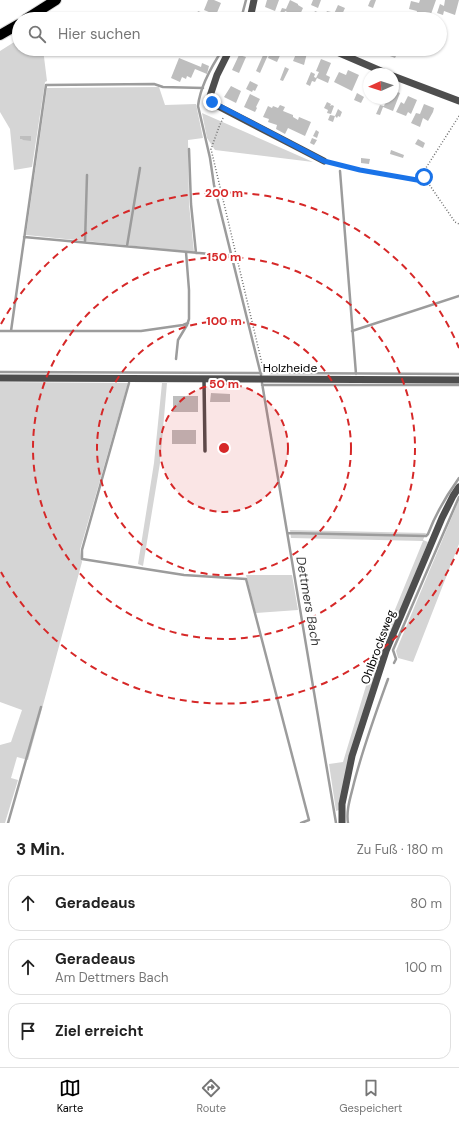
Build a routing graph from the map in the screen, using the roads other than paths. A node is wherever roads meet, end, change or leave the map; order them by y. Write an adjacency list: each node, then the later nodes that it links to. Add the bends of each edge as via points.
1 (56, 0): 3 (main road)
2 (254, 0): 4 (street)
3 (37, 12)
4 (251, 12)
5 (12, 28): 6 (main road)
6 (0, 35)
7 (226, 56): 12 (street, via 210,96 212,102)
8 (346, 56): 9 (street)
9 (374, 68)
10 (399, 78): 11 (street)
11 (459, 101)
12 (324, 161)
13 (0, 378): 14 (street, Holzheide)
14 (204, 379): 15 (street, Holzheide); 16 (lane)
15 (459, 380)
16 (205, 451)
17 (459, 487): 18 (street, Ohlbrocksweg, via 442,518 386,651 352,756 342,804)
18 (342, 823)

